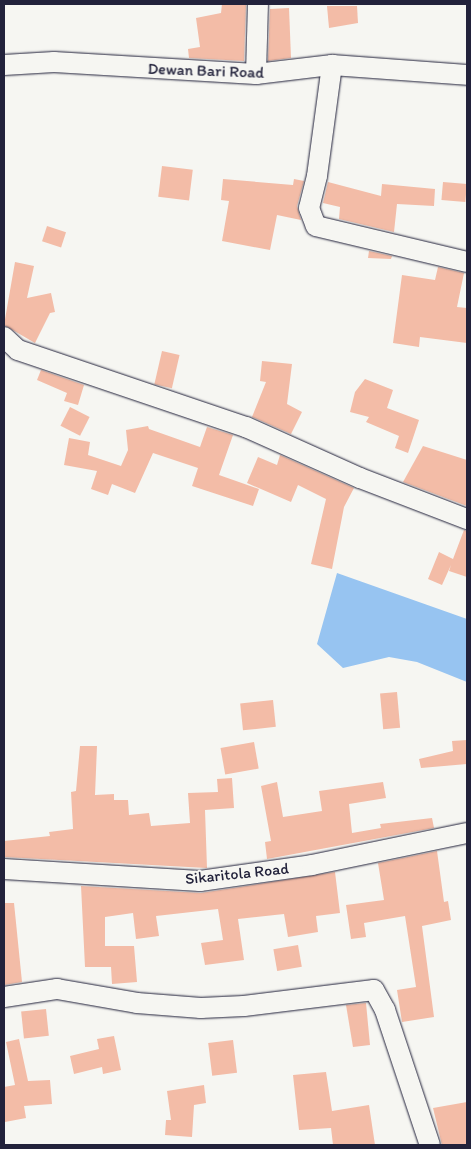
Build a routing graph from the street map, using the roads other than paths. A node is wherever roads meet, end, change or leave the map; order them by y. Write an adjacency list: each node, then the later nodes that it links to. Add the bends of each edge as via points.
1 (258, 4): 4 (street)
2 (4, 65): 4 (street, Dewan Bari Road, via 54,62)
3 (332, 65): 4 (street, Dewan Bari Road); 5 (street, Dewan Bari Road); 6 (street, via 318,176 309,208 316,226)
4 (256, 74)
5 (467, 75)
6 (467, 262)
7 (4, 337): 8 (street, via 18,350 246,428 360,478)
8 (467, 519)
9 (467, 833): 10 (street, Sikaritola Road, via 312,865 200,881)
10 (4, 869)
11 (4, 997): 12 (street, via 57,989 136,1003 201,1008 374,990 388,1017)
12 (430, 1145)

